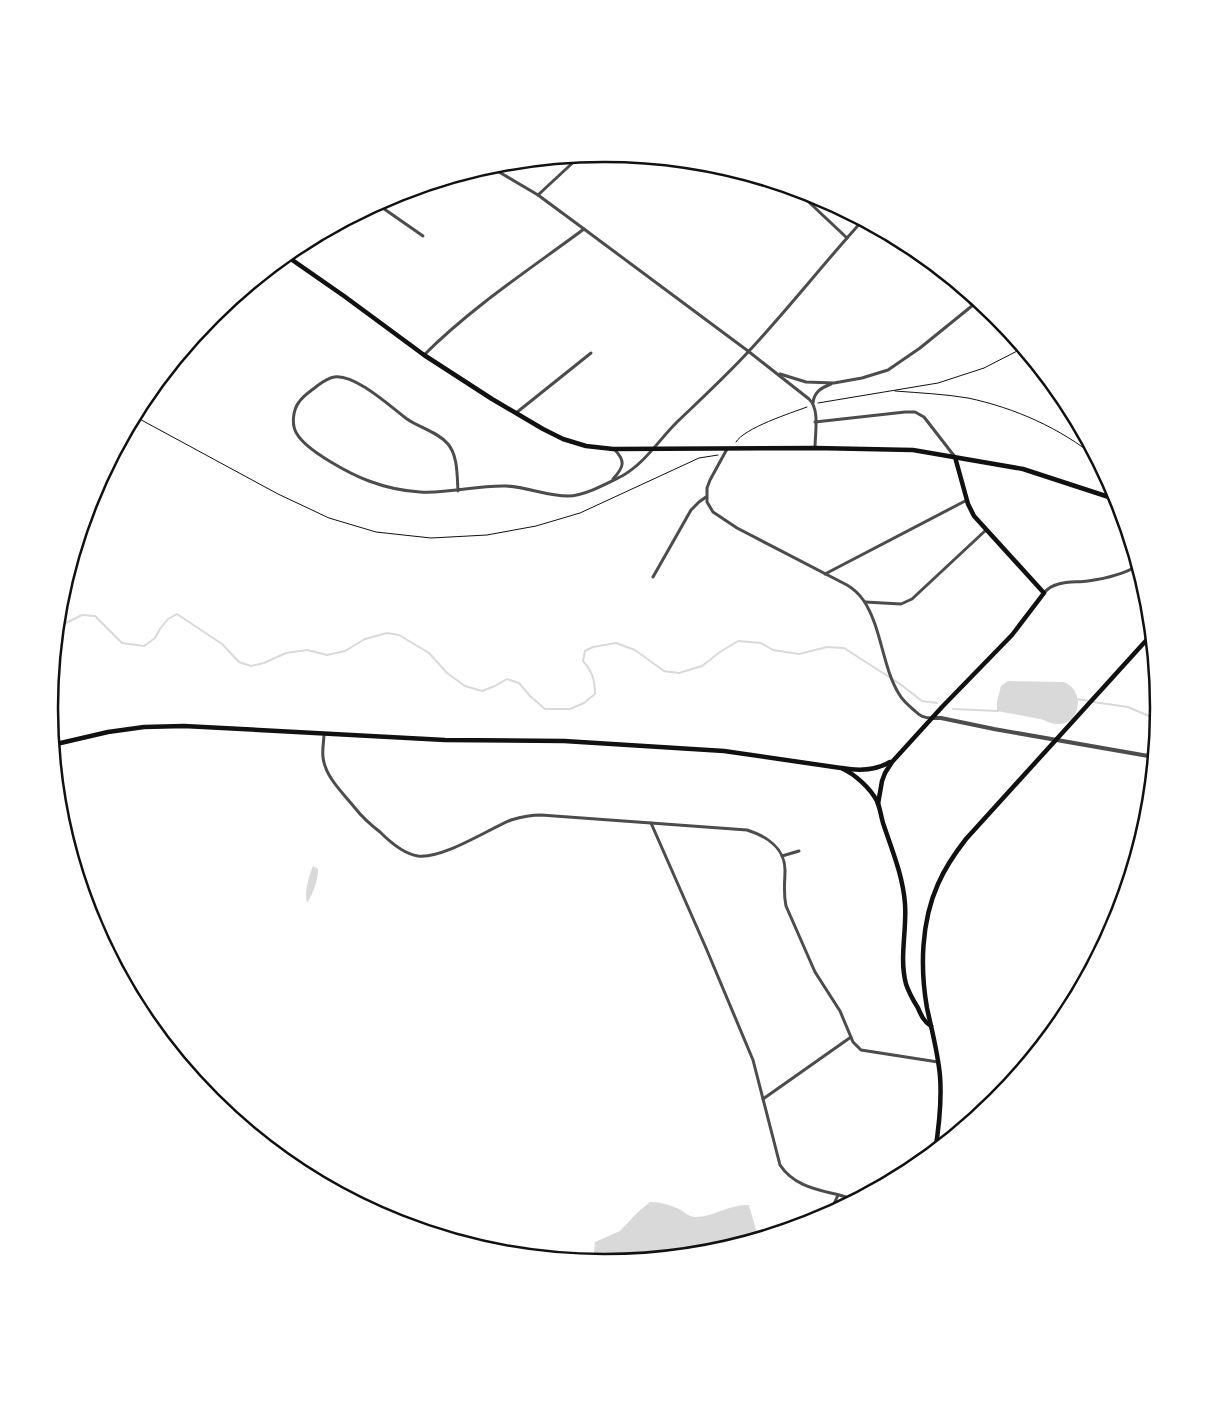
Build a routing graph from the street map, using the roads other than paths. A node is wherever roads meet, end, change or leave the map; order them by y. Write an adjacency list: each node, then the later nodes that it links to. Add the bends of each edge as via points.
1 (573, 163): 3 (street)
2 (500, 173): 3 (street)
3 (538, 195): 7 (street)
4 (809, 203): 9 (street)
5 (383, 209): 8 (street)
6 (859, 225): 9 (street)
7 (584, 228): 12 (street); 14 (street, via 463,319)
8 (423, 236)
9 (847, 238): 12 (street)
10 (292, 260): 14 (main road)
11 (972, 305): 16 (street, via 888,370)
12 (748, 351): 15 (street); 23 (street, via 662,436)
13 (591, 353): 18 (street)
14 (424, 355): 18 (main road)
15 (776, 372): 16 (street, via 801,381); 17 (street)
16 (834, 383): 17 (street, via 818,390)
17 (813, 403): 19 (street)
18 (515, 413): 22 (main road, via 563,439)
19 (815, 422): 21 (street); 24 (street, via 915,412 924,418)
20 (728, 448): 21 (main road); 23 (main road); 27 (street, via 710,480)
21 (815, 448): 24 (main road, via 913,450)
22 (613, 449): 23 (main road); 25 (street, via 621,456 622,463)
23 (653, 449): 25 (street, via 634,469)
24 (955, 457): 28 (main road, via 1023,469); 29 (main road)
25 (612, 481): 26 (street, via 570,496 513,486)
26 (458, 491): 26 (street, via 454,455 448,444 358,382 346,377 333,377 303,397 295,408 295,432 304,442 348,472 395,488 419,492)
27 (706, 496): 32 (street, via 711,509 726,522); 33 (street, via 691,510)
28 (1108, 497)
29 (967, 500): 30 (main road, via 974,516); 32 (street)
30 (986, 530): 34 (main road); 35 (street, via 912,599 900,604)
31 (1132, 568): 34 (street, via 1095,580 1055,585)
32 (825, 574): 35 (street, via 853,589)
33 (653, 577)
34 (1044, 593): 37 (main road, via 1012,635)
35 (865, 602): 37 (street, via 899,694 921,716)
36 (1146, 640): 47 (main road, via 972,833 948,865 937,885 926,931 925,988)
37 (932, 718): 40 (main road); 41 (street)
38 (324, 734): 39 (main road, via 184,726 144,727); 42 (main road, via 564,741 724,751); 44 (street, via 323,757 334,783 359,813 391,842 418,856 445,852 526,816)
39 (59, 743)
40 (897, 756): 42 (main road, via 884,766 873,769); 43 (main road, via 883,777)
41 (1148, 757)
42 (838, 768): 43 (main road, via 857,778)
43 (878, 804): 47 (main road, via 902,883 906,982 924,1021)
44 (650, 822): 46 (street, via 747,830 774,844); 50 (street, via 738,1023 753,1060)
45 (799, 851): 46 (street)
46 (782, 856): 48 (street, via 786,906 815,972 840,1011)
47 (931, 1026): 49 (main road)
48 (851, 1037): 49 (street, via 861,1050); 50 (street)
49 (938, 1062): 51 (main road, via 941,1101)
50 (763, 1099): 52 (street, via 784,1171 797,1182)
51 (937, 1142)
52 (838, 1195): 53 (street); 54 (street)
53 (846, 1198)
54 (834, 1204)

